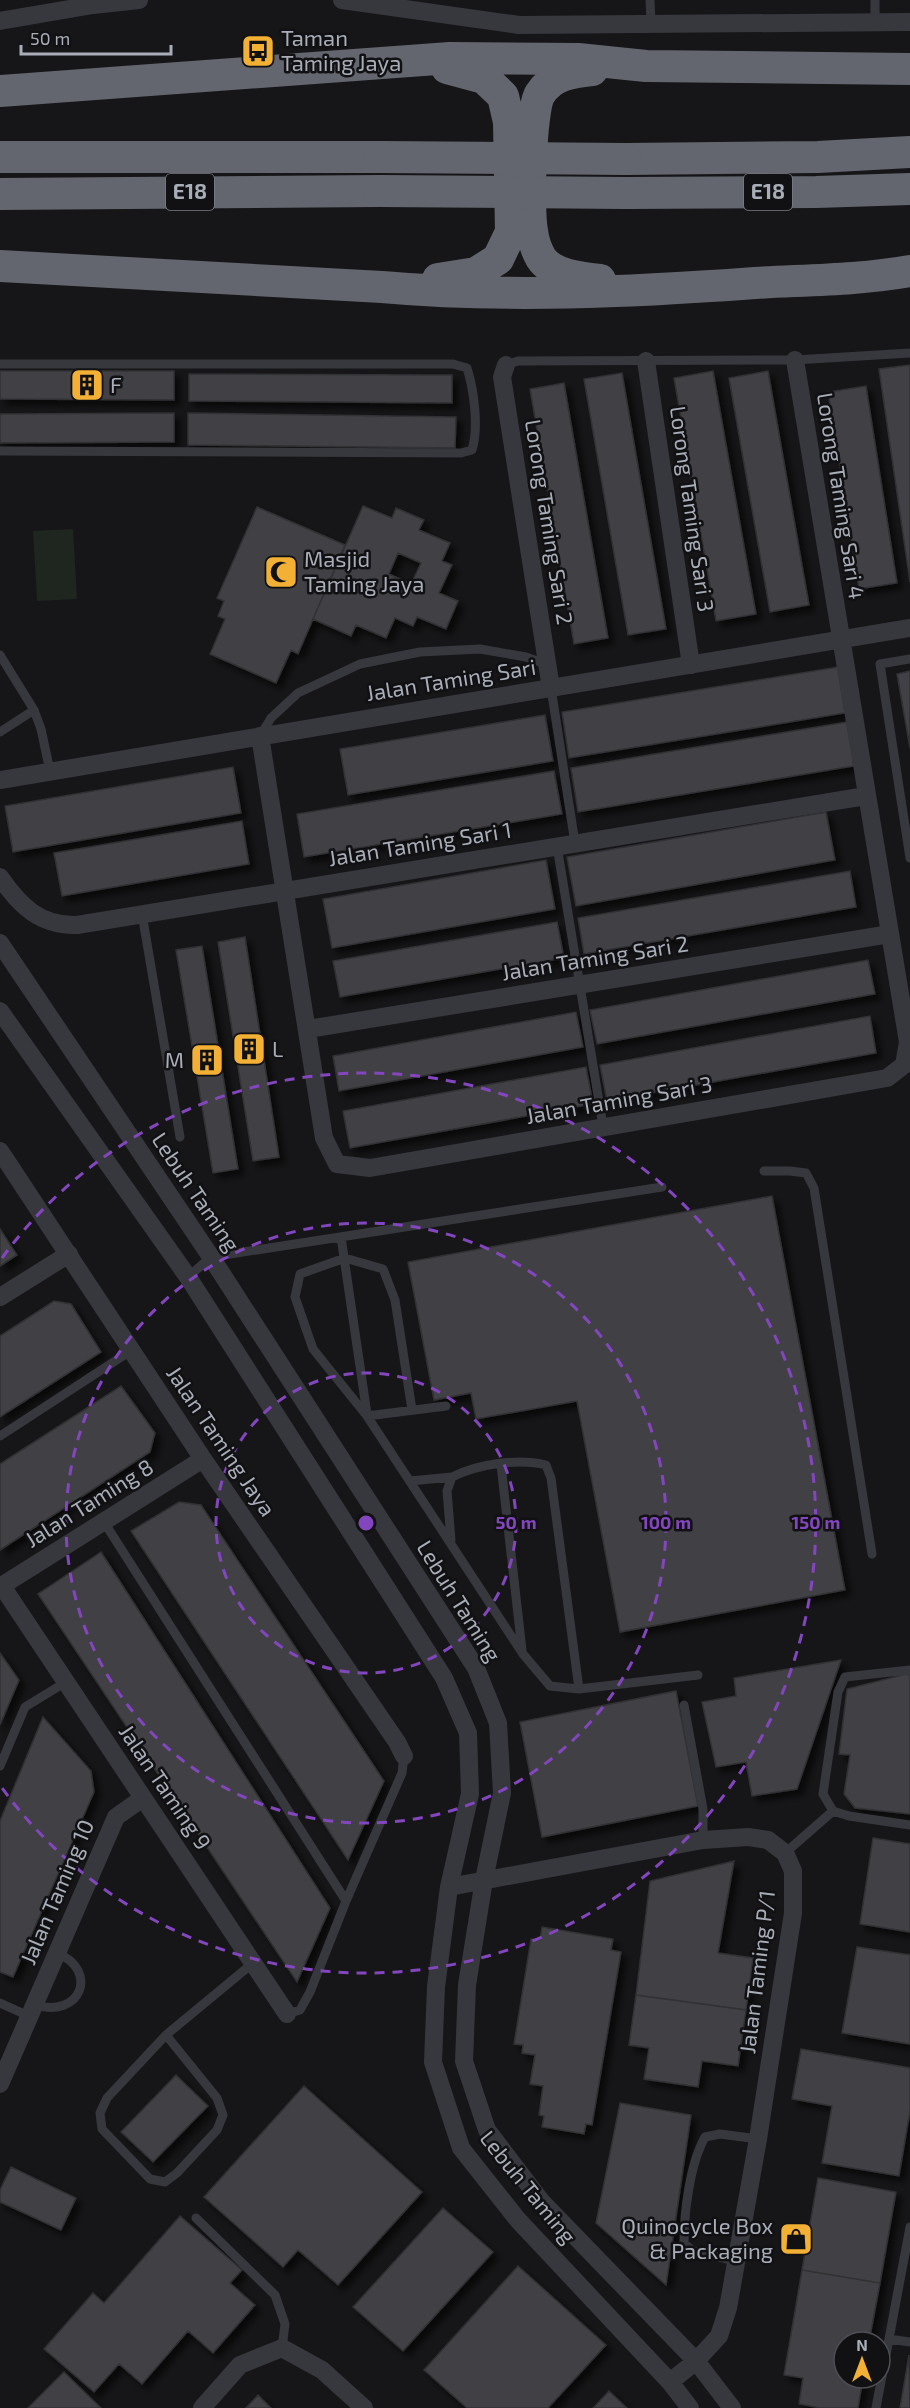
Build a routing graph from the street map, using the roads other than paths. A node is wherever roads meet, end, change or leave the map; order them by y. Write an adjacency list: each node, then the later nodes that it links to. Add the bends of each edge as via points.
1 (139, 0): 5 (street)
2 (342, 0): 9 (street, via 519,25)
3 (650, 0): 9 (lane)
4 (875, 0): 7 (lane)
5 (93, 3): 6 (street)
6 (0, 21)
7 (875, 21): 8 (street); 9 (street)
8 (910, 22)
9 (651, 23)
10 (389, 63): 11 (highway, via 450,58 578,60); 13 (highway); 20 (highway, via 453,69 484,78 503,96 509,122 511,232 498,259 476,273)
11 (646, 66): 12 (highway); 21 (highway, via 575,71 552,79 539,95 532,124 532,232 541,259 564,274)
12 (910, 69)
13 (0, 91)
14 (910, 152): 15 (highway, E18, bridge, via 626,159)
15 (0, 157)
16 (910, 189): 17 (highway, E18, bridge)
17 (0, 194)
18 (0, 266): 20 (highway)
19 (910, 271): 21 (highway)
20 (382, 287): 21 (highway, via 440,292 573,293)
21 (693, 288)
22 (910, 353): 23 (lane)
23 (795, 360): 24 (lane); 29 (street, Lorong Taming Sari 4)
24 (646, 361): 26 (lane, via 518,361); 32 (street, Lorong Taming Sari 3)
25 (0, 364): 27 (lane, via 453,364 467,368 472,381 476,439 472,450 460,453)
26 (506, 365): 33 (street, Lorong Taming Sari 2, via 502,377)
27 (0, 451)
28 (910, 628): 29 (street, Jalan Taming Sari)
29 (841, 639): 32 (street, Jalan Taming Sari); 40 (street, Lorong Taming Sari 4)
30 (0, 655): 35 (lane)
31 (910, 659): 43 (lane, via 880,664)
32 (691, 664): 34 (street, Jalan Taming Sari)
33 (548, 665): 34 (street, Lorong Taming Sari 2); 37 (lane, via 480,649 420,652 360,664 298,693 271,718)
34 (551, 688): 37 (street, Jalan Taming Sari); 41 (lane)
35 (34, 710): 36 (lane); 38 (lane)
36 (0, 732)
37 (260, 736): 38 (street, Jalan Taming Sari); 45 (street)
38 (50, 771): 39 (street, Jalan Taming Sari)
39 (0, 780)
40 (866, 796): 41 (street, Jalan Taming Sari 1); 47 (street, Lorong Taming Sari 4)
41 (575, 843): 42 (street, Jalan Taming Sari 1)
42 (557, 846): 45 (street, Jalan Taming Sari 1); 49 (lane)
43 (910, 858)
44 (0, 877): 46 (street, Jalan Taming Sari 1, via 11,893 42,920 59,926)
45 (285, 891): 46 (street, Jalan Taming Sari 1); 51 (street)
46 (142, 914): 54 (lane)
47 (890, 934): 49 (street, Jalan Taming Sari 2); 52 (street, Lorong Taming Sari 4, via 908,1042)
48 (0, 943): 60 (street, Lebuh Taming)
49 (579, 985): 51 (street, Jalan Taming Sari 2); 53 (lane)
50 (0, 1011): 62 (street, Lebuh Taming)
51 (308, 1029): 53 (street, Jalan Taming Sari 3, via 324,1138 337,1164 370,1168)
52 (904, 1065): 53 (street, Jalan Taming Sari 3, via 887,1078)
53 (603, 1126)
54 (180, 1137)
55 (1, 1153): 59 (street, Jalan Taming Jaya)
56 (765, 1171): 75 (lane, via 806,1173 814,1188)
57 (662, 1187): 58 (lane)
58 (341, 1237): 60 (lane); 61 (lane)
59 (69, 1254): 63 (street); 64 (street, Jalan Taming Jaya)
60 (211, 1257): 62 (lane); 90 (street, Lebuh Taming, via 476,1668 498,1723 502,1793)
61 (345, 1258): 66 (lane, via 383,1269 395,1300); 67 (lane); 67 (lane, via 300,1274 295,1297 313,1349)
62 (188, 1277): 91 (street, Lebuh Taming, via 444,1678 468,1733 470,1794)
63 (0, 1297)
64 (132, 1350): 68 (lane); 69 (street, Jalan Taming Jaya)
65 (446, 1406): 66 (lane)
66 (412, 1410): 67 (lane)
67 (367, 1416): 72 (lane)
68 (0, 1436)
69 (203, 1459): 73 (street, Jalan Taming 8); 83 (street, Jalan Taming Jaya)
70 (501, 1465): 71 (lane); 77 (lane); 81 (lane, via 530,1461 546,1466 551,1478)
71 (452, 1477): 72 (lane); 74 (lane, via 447,1491)
72 (410, 1481): 74 (lane)
73 (104, 1522): 76 (street, Jalan Taming 8); 92 (lane)
74 (451, 1542): 77 (lane)
75 (872, 1554)
76 (1, 1585): 80 (street, Jalan Taming 9)
77 (523, 1654): 81 (lane, via 550,1686)
78 (910, 1670): 86 (lane, via 845,1677 838,1692 823,1794)
79 (698, 1675): 81 (lane)
80 (66, 1682): 84 (lane, via 25,1707); 85 (street, Jalan Taming 9)
81 (579, 1689)
82 (684, 1705): 88 (lane, via 704,1809)
83 (404, 1756): 92 (lane, via 402,1773)
84 (0, 1766)
85 (143, 1798): 93 (street, Jalan Taming 10, via 116,1817); 94 (street, Jalan Taming 9)
86 (832, 1811): 87 (lane); 89 (lane)
87 (910, 1825)
88 (703, 1840): 89 (street, via 768,1840); 90 (street)
89 (785, 1853): 100 (street, Jalan Taming P/1, via 793,1871 792,1912)
90 (484, 1880): 91 (street); 108 (street, Lebuh Taming, via 466,1984 464,2061 487,2130 541,2201)
91 (449, 1887): 109 (street, Lebuh Taming, via 436,1987 434,2062 461,2148 518,2220)
92 (346, 1901): 97 (lane, via 310,1992 300,2010)
93 (57, 1953): 96 (street, Jalan Taming 10); 96 (lane, via 68,1957 80,1974 75,1999 56,2009)
94 (253, 1963): 97 (street, Jalan Taming 9); 98 (lane)
95 (0, 2003): 96 (lane)
96 (31, 2010): 99 (street, Jalan Taming 10)
97 (287, 2014)
98 (166, 2035): 98 (lane, via 107,2098 100,2113 102,2129 150,2179 165,2182 217,2130 223,2115 217,2098)
99 (0, 2084)
100 (758, 2139): 103 (street, Jalan Taming P/1); 103 (lane, via 720,2134 705,2137 697,2151 684,2243 693,2251)
101 (196, 2218): 107 (lane, via 275,2295 285,2324)
102 (910, 2227): 104 (lane)
103 (736, 2261): 108 (street, Jalan Taming P/1, via 719,2336)
104 (891, 2330)
105 (892, 2339): 106 (lane)
106 (910, 2342)
107 (282, 2348): 111 (street, via 240,2365); 112 (street, via 322,2370)
108 (696, 2361): 109 (street, Jalan Taming P/1); 114 (street, Lebuh Taming)
109 (670, 2382): 113 (street, Lebuh Taming)
110 (879, 2390): 115 (lane)
111 (202, 2408)
112 (364, 2408)
113 (690, 2408)
114 (732, 2408)
115 (876, 2408)

